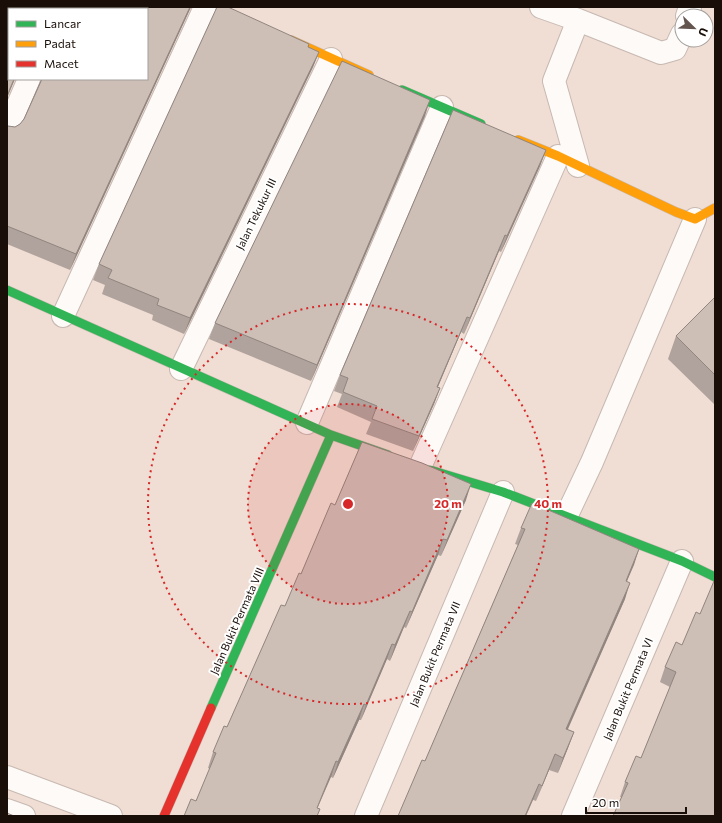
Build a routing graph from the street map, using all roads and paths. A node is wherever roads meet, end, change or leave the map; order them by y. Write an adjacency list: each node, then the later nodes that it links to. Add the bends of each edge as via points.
1 (205, 7): 19 (street)
2 (541, 7): 3 (street)
3 (578, 20): 5 (street, via 661,53); 15 (street, via 554,82)
4 (281, 35): 6 (street)
5 (675, 48)
6 (331, 59): 8 (street); 20 (street, Jalan Tekukur III)
7 (29, 80): 12 (street)
8 (379, 80)
9 (393, 86): 10 (street)
10 (442, 106): 11 (street); 21 (street)
11 (493, 129)
12 (7, 130)
13 (507, 136): 14 (street)
14 (558, 156): 15 (street); 23 (street)
15 (578, 166): 17 (street)
16 (715, 208): 17 (street)
17 (695, 219): 25 (street, via 592,462)
18 (7, 290): 19 (street)
19 (63, 316): 20 (street)
20 (181, 370): 21 (street)
21 (307, 424): 22 (street)
22 (331, 435): 23 (street); 32 (street, Jalan Bukit Permata VIII)
23 (411, 464): 24 (street)
24 (503, 492): 25 (street); 33 (street, Jalan Bukit Permata VII)
25 (566, 517): 26 (street)
26 (682, 561): 27 (street); 34 (street, Jalan Bukit Permata VI)
27 (715, 577)
28 (7, 777): 31 (street)
29 (7, 810): 30 (street)
30 (24, 816)
31 (110, 816)
32 (164, 816)
33 (366, 816)
34 (573, 816)

